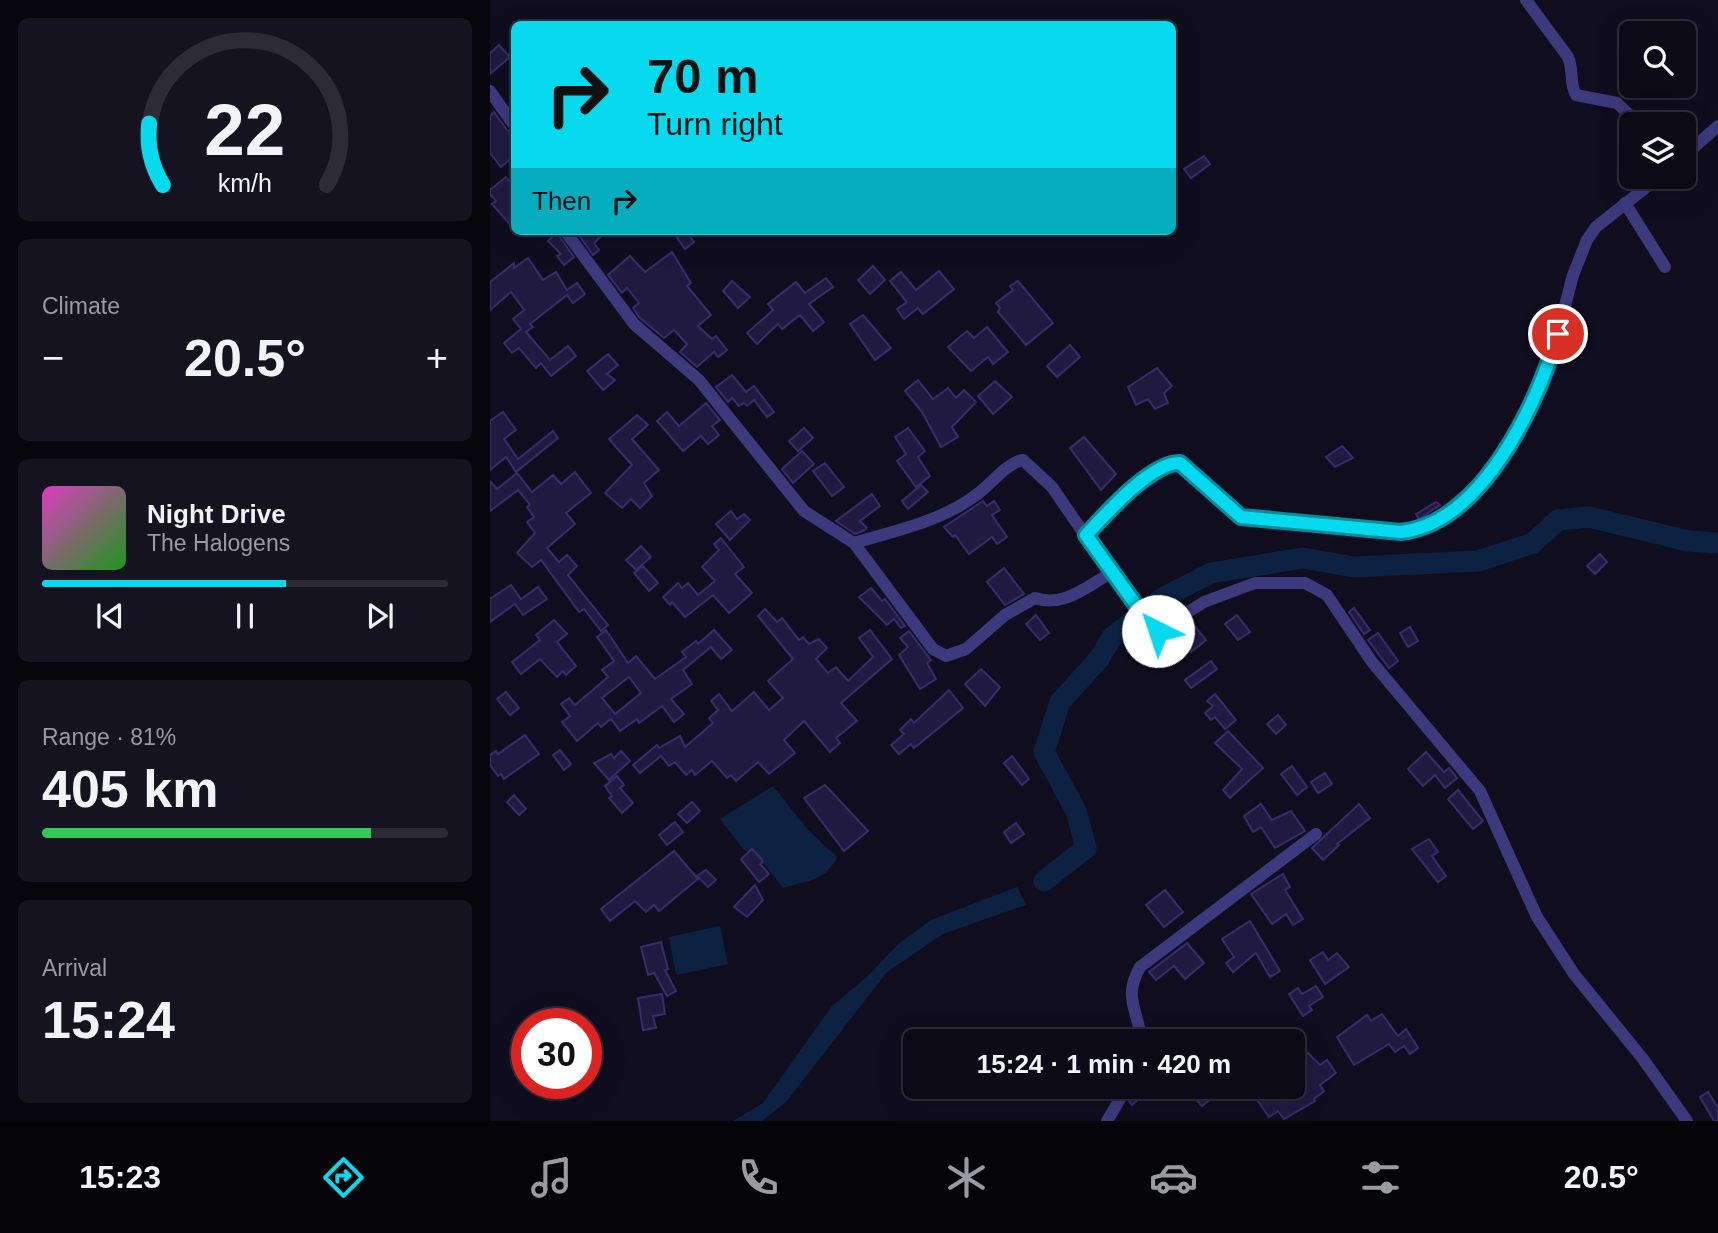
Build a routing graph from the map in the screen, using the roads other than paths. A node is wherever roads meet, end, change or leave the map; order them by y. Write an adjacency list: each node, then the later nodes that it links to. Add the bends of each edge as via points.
1 (1526, 0): 3 (street, via 1567,57 1576,95 1617,103)
2 (490, 91): 4 (street)
3 (1626, 112)
4 (511, 121)
5 (1718, 126): 6 (street)
6 (1696, 145)
7 (1643, 189): 8 (street)
8 (1625, 203): 10 (street); 11 (street, via 1596,227 1583,248 1553,348 1512,441 1480,483 1430,525 1401,532 1241,517 1186,467 1173,463 1120,499)
9 (568, 235): 12 (street, via 634,324 699,380 804,511)
10 (1665, 267)
11 (1086, 535): 12 (street, via 1052,487 1023,460 1011,463 968,501 912,526); 13 (street)
12 (855, 543): 13 (street, via 933,649 946,656 966,649 1005,615 1035,598 1049,603 1068,598)
13 (1111, 573): 18 (street, via 1158,631 1204,602 1255,583 1305,583 1327,595 1372,662 1480,791 1537,917 1574,974)
14 (1316, 834): 15 (street, via 1140,967 1131,995)
15 (1138, 1029)
16 (1120, 1099): 17 (street)
17 (1107, 1121)
18 (1687, 1121)

